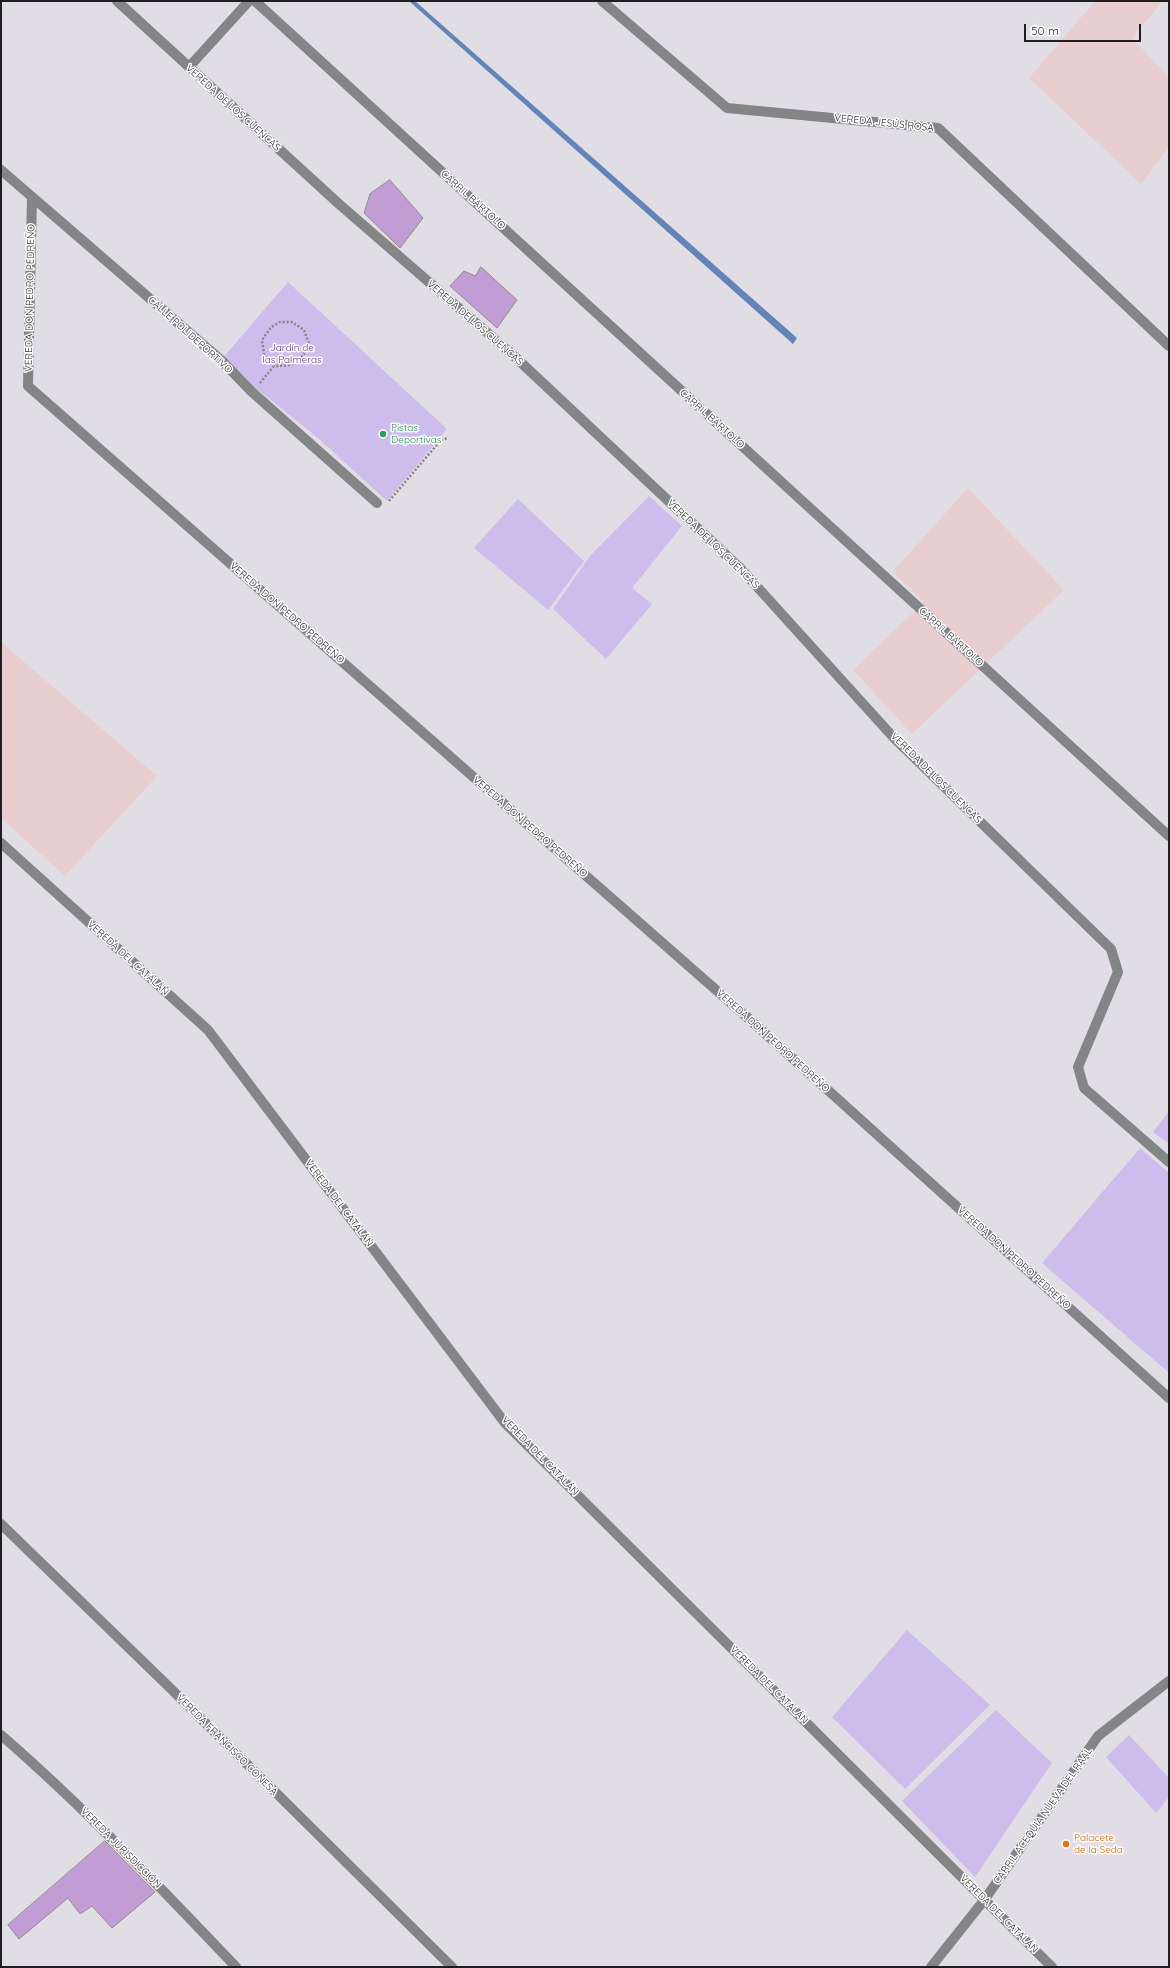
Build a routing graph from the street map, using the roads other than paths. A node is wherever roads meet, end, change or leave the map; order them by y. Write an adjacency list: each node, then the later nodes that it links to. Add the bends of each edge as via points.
1 (117, 1): 5 (street, VEREDA DE LOS CUENCAS)
2 (249, 1): 5 (street)
3 (254, 1): 10 (street, CARRIL BARTOLO)
4 (602, 1): 8 (street, VEREDA JESÚS ROSA, via 727,108 938,128)
5 (189, 67): 12 (street, VEREDA DE LOS CUENCAS, via 339,204 511,353 741,569 894,738 1111,949 1118,972 1078,1067 1084,1088)
6 (1, 170): 7 (street, CALLE POLIDEPORTIVO)
7 (32, 197): 9 (street, CALLE POLIDEPORTIVO, via 220,360 252,392); 13 (street, VEREDA DON PEDRO PEDREÑO, via 28,386 748,1018)
8 (1169, 346)
9 (377, 503)
10 (1169, 836)
11 (1, 843): 17 (street, VEREDA DEL CATALÁN, via 208,1030 505,1423)
12 (1169, 1162)
13 (1169, 1398)
14 (1, 1524): 19 (street, VEREDA FRANCISCO CONESA)
15 (1169, 1681): 17 (street, CARRIL ACEQUIA NUEVA DEL RAAL, via 1098,1736)
16 (1, 1735): 18 (street, VEREDA JURISDICCIÓN, via 44,1772 122,1849)
17 (985, 1899): 20 (street, CARRIL ACEQUIA NUEVA DEL RAAL); 21 (street, VEREDA DEL CATALÁN)
18 (236, 1967)
19 (452, 1967)
20 (932, 1967)
21 (1052, 1967)

